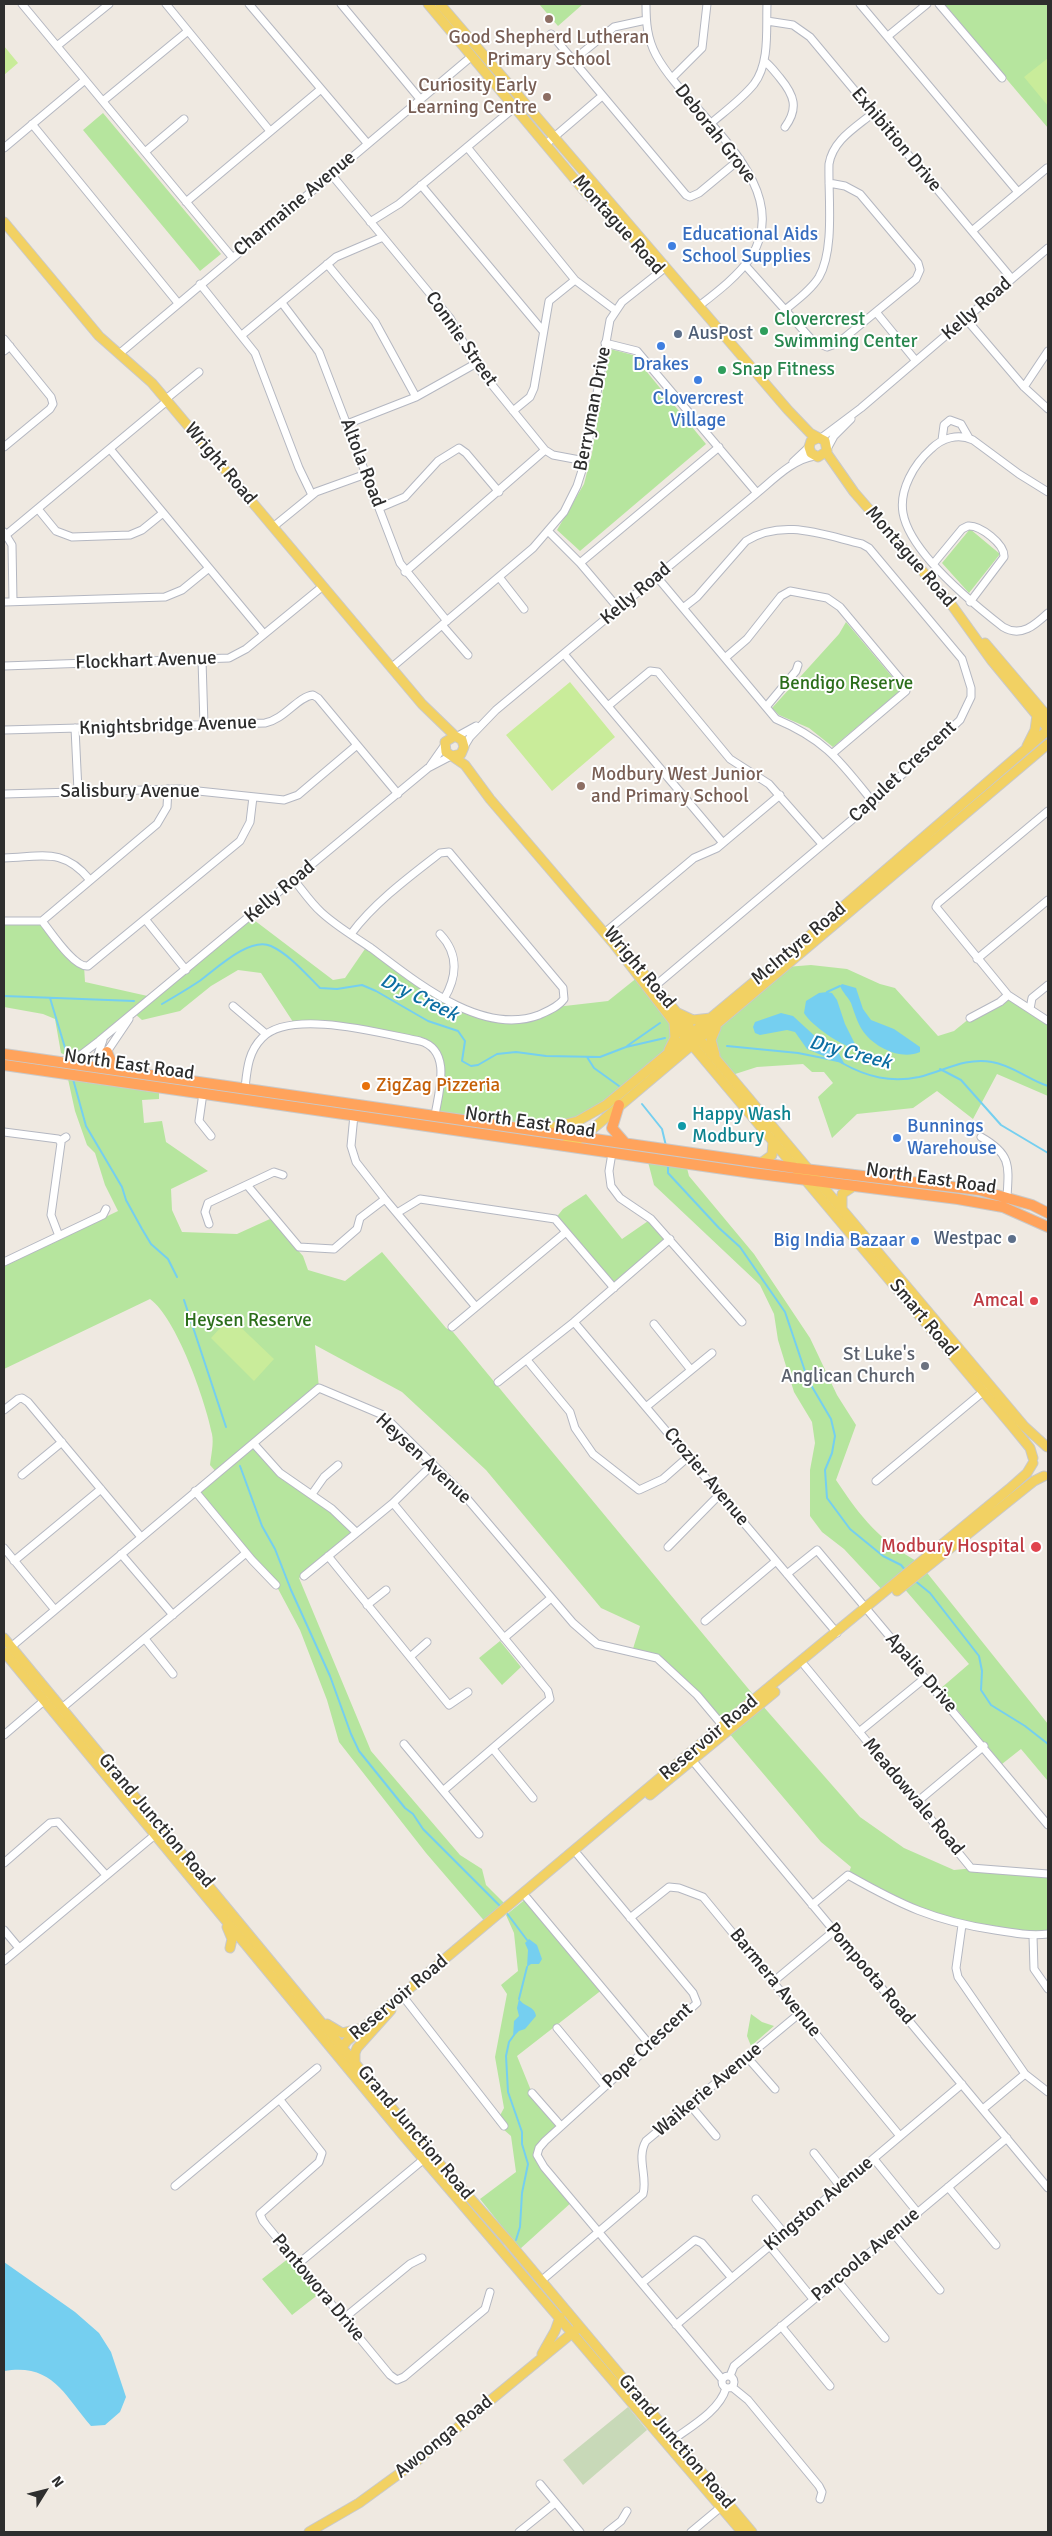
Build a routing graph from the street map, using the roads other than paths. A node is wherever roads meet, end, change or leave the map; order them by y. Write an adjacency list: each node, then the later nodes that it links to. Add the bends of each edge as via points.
1 (22, 4): 19 (street)
2 (109, 4): 19 (street)
3 (166, 4): 16 (street)
4 (249, 4): 26 (street)
5 (341, 4): 28 (street)
6 (428, 4): 20 (main road, Montague Road)
7 (440, 4): 20 (main road, Montague Road)
8 (646, 4): 14 (street, Deborah Grove)
9 (707, 4): 23 (street, via 702,48)
10 (768, 4): 15 (street)
11 (860, 4): 18 (street)
12 (927, 4): 18 (street)
13 (939, 4): 24 (street)
14 (646, 20): 21 (street, via 614,27); 23 (street, Deborah Grove, via 655,54)
15 (767, 21): 22 (street); 31 (street, Exhibition Drive, via 792,25 806,33)
16 (188, 31): 29 (street); 36 (street)
17 (551, 34): 21 (street)
18 (888, 36): 48 (street)
19 (57, 46): 25 (street)
20 (475, 53): 28 (street, Charmaine Avenue); 30 (main road, Montague Road); 37 (main road, Montague Road)
21 (572, 61): 27 (street)
22 (764, 61): 34 (street, via 752,86); 35 (street, via 793,95 795,103)
23 (672, 78): 34 (street, Deborah Grove)
24 (1002, 78)
25 (84, 80): 29 (street); 33 (street)
26 (321, 89): 36 (street); 38 (street)
27 (602, 96): 37 (street); 43 (street, via 688,196 699,193)
28 (420, 99): 38 (street, Charmaine Avenue)
29 (103, 102): 42 (street)
30 (515, 107): 39 (main road, Montague Road); 40 (street)
31 (873, 113): 46 (street, via 836,145 830,159); 52 (street, Exhibition Drive)
32 (184, 119): 42 (street)
33 (32, 124): 41 (street); 62 (street)
34 (710, 124): 43 (street, Deborah Grove)
35 (785, 127)
36 (270, 130): 49 (street)
37 (553, 137): 39 (street); 58 (main road, Montague Road)
38 (367, 144): 45 (street, Charmaine Avenue)
39 (546, 144): 58 (main road, Montague Road, via 588,194)
40 (467, 147): 47 (street); 60 (street)
41 (4, 148)
42 (145, 152): 49 (street)
43 (740, 159): 57 (street, Deborah Grove, via 755,183 763,219 758,242)
44 (1048, 168): 48 (street)
45 (331, 174): 51 (street, Connie Street); 55 (street, Charmaine Avenue)
46 (829, 183): 66 (street, via 829,230 821,272); 67 (street, via 845,186 860,194 919,267 916,279)
47 (421, 185): 51 (street); 69 (street)
48 (1018, 192): 52 (street)
49 (186, 202): 55 (street)
50 (4, 222): 75 (main road, Wright Road, via 93,329)
51 (370, 222): 53 (street, Connie Street)
52 (972, 231): 59 (street, Exhibition Drive)
53 (384, 238): 56 (street, via 348,250); 77 (street, Connie Street, via 452,321)
54 (1048, 248): 59 (street, Kelly Road)
55 (232, 257): 61 (street, Charmaine Avenue)
56 (327, 264): 63 (street); 80 (street, via 375,322)
57 (745, 265): 64 (street, Deborah Grove); 66 (street)
58 (663, 270): 64 (main road, Montague Road); 65 (street)
59 (1012, 279): 68 (street, Kelly Road)
60 (575, 280): 65 (street); 69 (street, via 549,301)
61 (200, 284): 62 (street, Charmaine Avenue); 70 (street)
62 (178, 303): 75 (street, Charmaine Avenue)
63 (282, 303): 70 (street); 85 (street, Altola Road, via 317,348)
64 (697, 308): 88 (main road, Montague Road, via 807,430)
65 (615, 310): 72 (street, Berryman Drive)
66 (785, 310): 67 (street, via 816,344 827,347 834,346)
67 (876, 312): 76 (street)
68 (966, 319): 76 (street, Kelly Road); 79 (street)
69 (543, 331): 84 (street, via 534,392)
70 (242, 335): 100 (street, via 255,353)
71 (4, 339): 73 (street)
72 (605, 343): 90 (street, via 637,350); 94 (street, Berryman Drive)
73 (7, 349): 89 (street, via 51,396 53,404)
74 (1048, 351): 79 (street)
75 (118, 354): 81 (main road, Wright Road, via 147,378)
76 (916, 361): 82 (street, Kelly Road)
77 (475, 364): 80 (street); 84 (street, Connie Street)
78 (199, 372): 81 (street)
79 (1024, 387): 83 (street)
80 (416, 397): 85 (street)
81 (166, 400): 91 (street); 104 (main road, Wright Road)
82 (861, 408): 88 (street, Kelly Road); 93 (street, Kelly Road)
83 (1048, 409)
84 (513, 410): 92 (street, Connie Street)
85 (347, 424): 96 (street, Altola Road)
86 (968, 438): 87 (street); 87 (street, via 961,424 950,420 944,425); 98 (street)
87 (942, 440): 108 (street, via 912,473 904,490 904,518 911,534)
88 (814, 442): 93 (main road); 93 (main road, via 810,451); 95 (street, Kelly Road)
89 (4, 447)
90 (719, 447): 99 (street); 107 (street)
91 (110, 449): 102 (street); 103 (street)
92 (545, 450): 94 (street); 97 (street)
93 (822, 453): 95 (street, Kelly Road); 122 (main road, Montague Road)
94 (585, 461): 105 (street, Berryman Drive, via 568,504)
95 (788, 468): 99 (street, Kelly Road)
96 (366, 474): 100 (street); 101 (street, Altola Road)
97 (499, 492): 101 (street, via 459,448 442,458 402,499); 110 (street)
98 (1048, 492)
99 (757, 493): 112 (street, Kelly Road)
100 (312, 495): 104 (street)
101 (379, 508): 110 (street, Altola Road)
102 (38, 509): 103 (street, via 56,531 72,537 130,534 142,530); 106 (street)
103 (163, 513): 109 (street)
104 (273, 527): 113 (main road, Wright Road)
105 (549, 532): 107 (street); 111 (street, Berryman Drive)
106 (5, 534): 115 (street, via 12,547)
107 (580, 563): 119 (street)
108 (934, 563): 116 (street); 116 (street, via 968,526 978,528 1001,546 1004,557)
109 (209, 568): 115 (street, via 182,590 168,596); 123 (street)
110 (405, 572): 121 (street, Altola Road)
111 (499, 577): 117 (street); 121 (street, Berryman Drive)
112 (658, 577): 118 (street); 119 (street, Kelly Road)
113 (322, 586): 123 (street, Flockhart Avenue); 130 (main road, Wright Road)
114 (4, 602): 115 (street)
115 (13, 602)
116 (970, 602): 120 (street, via 1003,627 1014,631 1029,628)
117 (524, 608)
118 (683, 608): 126 (street); 158 (street, Capulet Crescent, via 756,534 791,528 869,548 962,659 971,688 971,697 960,720)
119 (618, 609): 124 (street, Kelly Road)
120 (1048, 613)
121 (445, 623): 125 (street, Altola Road); 130 (street, Berryman Drive)
122 (966, 623): 131 (main road, Montague Road); 136 (main road, Montague Road, via 992,661)
123 (264, 634): 127 (street, Flockhart Avenue, via 233,657)
124 (564, 654): 132 (street); 138 (street, Kelly Road)
125 (468, 655)
126 (725, 658): 133 (street); 149 (street, via 747,639 781,596 790,590 827,598 840,607 906,686 906,691)
127 (202, 660): 129 (street, Flockhart Avenue); 139 (street)
128 (798, 665): 133 (street, via 796,672)
129 (4, 666)
130 (391, 668): 135 (main road, Wright Road)
131 (1035, 701): 134 (main road); 137 (main road, Montague Road)
132 (608, 706): 156 (street, via 650,670 658,672 730,759 749,769); 160 (street)
133 (766, 707): 149 (street, via 776,719 803,730)
134 (1048, 710)
135 (428, 712): 143 (main road, Wright Road); 144 (main road, Wright Road)
136 (1037, 715): 142 (main road, Montague Road); 148 (main road, via 1035,730)
137 (1048, 717)
138 (485, 722): 143 (street, Kelly Road); 147 (street, Kelly Road)
139 (204, 724): 140 (street, Knightsbridge Avenue); 145 (street, Knightsbridge Avenue, via 271,722 306,696 313,695)
140 (75, 728): 141 (street, Knightsbridge Avenue); 153 (street)
141 (4, 730)
142 (1048, 730): 148 (main road, McIntyre Road)
143 (455, 736): 144 (main road); 147 (main road, via 462,740)
144 (444, 744): 150 (main road, via 446,752); 151 (street, Kelly Road)
145 (357, 745): 155 (street, Knightsbridge Avenue); 157 (street, Salisbury Avenue, via 298,795 282,800)
146 (1046, 747): 183 (main road, McIntyre Road)
147 (464, 748): 150 (main road, via 459,755); 169 (main road, Wright Road, via 469,763 485,784)
148 (1023, 752): 183 (main road, McIntyre Road)
149 (833, 753): 158 (street)
150 (452, 756): 151 (street, Kelly Road); 185 (main road, Wright Road, via 465,765)
151 (428, 768): 155 (street, Kelly Road)
152 (168, 789): 153 (street, Salisbury Avenue); 157 (street, Salisbury Avenue); 163 (street, via 167,807 157,824)
153 (78, 792): 154 (street, Salisbury Avenue)
154 (4, 794)
155 (398, 794): 164 (street, Kelly Road)
156 (780, 795): 160 (street); 161 (street)
157 (253, 797): 166 (street, via 250,822 240,841)
158 (873, 802): 161 (street, Capulet Crescent)
159 (1048, 811): 172 (street, via 936,905)
160 (723, 843): 169 (street, via 694,858)
161 (822, 844): 175 (street, Capulet Crescent)
162 (4, 858): 163 (street, via 62,858 76,864)
163 (90, 880): 167 (street)
164 (294, 880): 170 (street, via 323,913); 173 (street, Kelly Road)
165 (1048, 900): 172 (street)
166 (145, 919): 167 (street, via 92,963 84,966 71,956); 173 (street)
167 (42, 921): 168 (street)
168 (4, 922)
169 (608, 930): 175 (main road, Wright Road)
170 (352, 934): 177 (street); 177 (street, via 366,915 405,882 440,853 449,852 563,988 564,999 543,1013 516,1020 468,1011)
171 (440, 934): 177 (street, via 451,947 454,972 452,986)
172 (977, 959): 176 (street)
173 (186, 970): 181 (street, Kelly Road)
174 (1048, 985): 179 (street, via 1032,998)
175 (654, 986): 180 (main road, Wright Road)
176 (1008, 995): 179 (street); 182 (street)
177 (444, 999)
178 (233, 1006): 187 (street)
179 (1030, 1009): 184 (street)
180 (673, 1010): 183 (main road, via 693,1020); 188 (main road, Wright Road)
181 (131, 1015): 186 (street, Kelly Road); 189 (street, Kelly Road)
182 (970, 1018)
183 (714, 1021): 188 (main road, McIntyre Road); 193 (main road, via 711,1043)
184 (1048, 1021)
185 (674, 1022): 188 (main road, Wright Road); 191 (main road, via 675,1038)
186 (108, 1033): 192 (street, Kelly Road, via 82,1054); 195 (street, Kelly Road, via 98,1050)
187 (266, 1034): 199 (street, via 249,1059); 207 (street, via 279,1028 319,1024 428,1044 438,1054 441,1065)
188 (693, 1039): 191 (main road, McIntyre Road); 193 (main road, Wright Road); 205 (main road, McIntyre Road); 213 (main road, Wright Road)
189 (107, 1052): 195 (street, Kelly Road); 196 (highway, via 112,1064)
190 (4, 1054): 192 (highway, North East Road)
191 (667, 1055): 208 (main road, McIntyre Road, via 593,1114 568,1124)
192 (58, 1062): 195 (highway, North East Road)
193 (719, 1064): 219 (main road, Wright Road)
194 (4, 1065): 197 (highway, North East Road)
195 (96, 1068): 196 (highway, North East Road); 197 (highway); 198 (highway)
196 (133, 1074): 199 (highway, North East Road)
197 (80, 1076): 198 (highway, North East Road)
198 (113, 1081): 200 (highway, North East Road)
199 (245, 1088): 201 (highway); 202 (highway); 203 (highway, North East Road)
200 (203, 1093): 201 (highway, North East Road); 210 (street, via 199,1122)
201 (233, 1097): 202 (highway, North East Road)
202 (254, 1100): 206 (highway, North East Road)
203 (340, 1102): 204 (highway, North East Road); 206 (highway)
204 (366, 1105): 206 (highway); 207 (highway, North East Road)
205 (619, 1105): 211 (main road, McIntyre Road); 214 (highway, via 612,1128)
206 (354, 1115): 215 (highway, North East Road); 226 (street, via 351,1141 354,1157)
207 (435, 1115): 208 (highway, North East Road)
208 (536, 1130): 211 (highway, North East Road)
209 (4, 1132): 237 (street, via 63,1139 51,1215)
210 (211, 1136)
211 (583, 1137): 214 (highway, North East Road); 215 (main road, McIntyre Road)
212 (981, 1137): 225 (street, via 997,1146 1005,1159)
213 (773, 1141): 217 (main road, via 772,1155); 218 (main road, Wright Road)
214 (625, 1143): 217 (highway, North East Road)
215 (563, 1145): 216 (highway, North East Road)
216 (612, 1153): 221 (highway, North East Road); 238 (street, via 611,1186 620,1198 650,1219)
217 (761, 1163): 218 (highway, North East Road)
218 (796, 1168): 219 (highway, North East Road); 221 (main road, Wright Road)
219 (808, 1169): 222 (main road, Wright Road); 225 (highway, North East Road, via 979,1190)
220 (283, 1174): 223 (street, via 274,1172)
221 (807, 1181): 222 (highway, North East Road); 250 (main road, Smart Road)
222 (819, 1182): 224 (highway, North East Road); 228 (main road, Smart Road)
223 (247, 1185): 226 (street, via 299,1247 334,1249 357,1229 360,1218); 234 (street, via 208,1203 205,1212)
224 (854, 1186): 228 (main road, via 842,1194); 229 (highway, North East Road)
225 (1007, 1197): 227 (highway, North East Road); 229 (highway)
226 (385, 1199): 231 (street)
227 (1025, 1203): 232 (highway, North East Road); 233 (highway)
228 (842, 1208): 255 (main road, Smart Road, via 1024,1426)
229 (1005, 1208): 235 (highway, North East Road)
230 (106, 1209): 237 (street, via 103,1215)
231 (397, 1213): 236 (street, via 420,1199 555,1219); 241 (street)
232 (1048, 1213)
233 (1048, 1220)
234 (208, 1224)
235 (1048, 1226)
236 (566, 1232): 240 (street); 241 (street)
237 (59, 1236): 239 (street)
238 (670, 1239): 240 (street); 243 (street)
239 (4, 1262)
240 (614, 1288): 242 (street)
241 (476, 1307): 245 (street)
242 (574, 1322): 247 (street); 251 (street, Crozier Avenue)
243 (742, 1322)
244 (654, 1324): 248 (street)
245 (452, 1327)
246 (712, 1353): 248 (street)
247 (527, 1360): 249 (street); 256 (street, via 570,1412 575,1428 593,1454 639,1490 663,1478)
248 (691, 1370): 251 (street)
249 (498, 1382)
250 (984, 1391): 257 (main road, Smart Road, via 1024,1440); 262 (street)
251 (646, 1407): 256 (street, Crozier Avenue)
252 (4, 1410): 253 (street, via 22,1398)
253 (62, 1442): 260 (street); 263 (street)
254 (254, 1444): 258 (street, Heysen Avenue, via 319,1388 382,1416); 264 (street, Heysen Avenue); 265 (street, via 280,1473)
255 (1048, 1447): 257 (main road, Reservoir Road, via 1037,1451)
256 (688, 1457): 266 (street, Crozier Avenue)
257 (1033, 1461): 261 (main road, Smart Road, via 1036,1471); 279 (main road, Reservoir Road, via 1027,1473)
258 (433, 1464): 267 (street); 282 (street, Heysen Avenue, via 464,1494)
259 (338, 1466): 265 (street, via 324,1477)
260 (22, 1475)
261 (1047, 1477): 279 (main road, Reservoir Road, via 1034,1481)
262 (876, 1481)
263 (101, 1489): 269 (street); 275 (street)
264 (195, 1491): 269 (street, Heysen Avenue); 272 (street)
265 (312, 1494): 268 (street)
266 (720, 1494): 270 (street); 276 (street, Crozier Avenue)
267 (393, 1503): 268 (street); 290 (street)
268 (356, 1532): 274 (street)
269 (141, 1537): 273 (street, Heysen Avenue)
270 (668, 1547)
271 (4, 1548): 275 (street)
272 (246, 1553): 280 (street); 286 (street)
273 (120, 1554): 284 (street, Heysen Avenue); 286 (street)
274 (328, 1556): 278 (street); 283 (street)
275 (14, 1561): 284 (street)
276 (776, 1561): 277 (street, Crozier Avenue); 287 (street)
277 (788, 1574): 285 (street, Apalie Drive, via 817,1550); 288 (street, Crozier Avenue)
278 (304, 1576)
279 (910, 1576): 285 (main road, Reservoir Road)
280 (276, 1585)
281 (386, 1590): 283 (street)
282 (551, 1598): 290 (street); 301 (street, Heysen Avenue, via 573,1624 597,1644 658,1658)
283 (367, 1605): 294 (street)
284 (55, 1610): 293 (street, Heysen Avenue)
285 (868, 1611): 288 (main road, Reservoir Road); 297 (street, Apalie Drive)
286 (172, 1615): 291 (street)
287 (704, 1621)
288 (839, 1635): 295 (main road, Reservoir Road)
289 (4, 1638): 293 (main road, Grand Junction Road)
290 (504, 1638): 306 (street, via 548,1691 550,1699)
291 (145, 1639): 296 (street); 300 (street)
292 (427, 1642): 294 (street)
293 (6, 1650): 299 (main road, Grand Junction Road)
294 (410, 1657): 298 (street, via 450,1705)
295 (803, 1664): 301 (main road, Reservoir Road); 302 (street, Meadowvale Road)
296 (173, 1674)
297 (925, 1678): 302 (street); 305 (street, Apalie Drive)
298 (468, 1692)
299 (48, 1698): 300 (main road, Grand Junction Road); 303 (street); 311 (main road, Grand Junction Road)
300 (62, 1708): 308 (main road, Grand Junction Road)
301 (725, 1728): 307 (main road, Reservoir Road)
302 (860, 1732): 312 (street, Meadowvale Road)
303 (4, 1735)
304 (404, 1744): 309 (street)
305 (984, 1746): 312 (street); 313 (street, Apalie Drive)
306 (493, 1749): 309 (street); 310 (street)
307 (690, 1757): 316 (main road, Reservoir Road); 321 (street, Pompoota Road)
308 (114, 1771): 311 (main road, via 114,1778); 314 (main road, Grand Junction Road)
309 (444, 1790): 315 (street)
310 (534, 1798)
311 (129, 1801): 314 (main road, Grand Junction Road)
312 (917, 1802): 318 (street, Meadowvale Road, via 971,1868)
313 (1048, 1825)
314 (159, 1831): 319 (street); 322 (main road, Grand Junction Road); 329 (main road, Grand Junction Road)
315 (479, 1834)
316 (576, 1853): 320 (main road, Reservoir Road); 323 (street, Pope Crescent)
317 (4, 1862): 319 (street, via 50,1823 58,1822)
318 (1048, 1874)
319 (106, 1875): 330 (street)
320 (525, 1896): 335 (main road, Reservoir Road); 341 (street)
321 (812, 1905): 324 (street, via 848,1875 900,1905); 326 (street, Pompoota Road)
322 (218, 1910): 329 (main road, Grand Junction Road); 331 (main road, via 231,1936)
323 (630, 1918): 333 (street, Barmera Avenue, via 669,1887 696,1893 709,1903); 341 (street, Pope Crescent, via 698,2003)
324 (962, 1925): 328 (street); 346 (street, via 956,1968 958,1977)
325 (4, 1930): 330 (street)
326 (834, 1931): 333 (street); 347 (street, Pompoota Road)
327 (1048, 1934): 328 (street)
328 (1033, 1936): 334 (street, via 1034,1969)
329 (248, 1940): 338 (main road, Grand Junction Road); 342 (main road, Grand Junction Road)
330 (19, 1948): 332 (street)
331 (230, 1948)
332 (4, 1961)
333 (774, 1981): 337 (street, Barmera Avenue)
334 (1048, 1989)
335 (403, 1997): 336 (main road, Reservoir Road); 339 (main road, Reservoir Road); 355 (street)
336 (391, 2010): 342 (main road, Reservoir Road); 344 (main road, via 357,2048)
337 (800, 2013): 343 (street, Waikerie Avenue); 358 (street, Barmera Avenue)
338 (315, 2015): 339 (main road, via 342,2033); 342 (main road, Grand Junction Road)
339 (367, 2024): 342 (main road, Reservoir Road)
340 (556, 2028): 348 (street)
341 (650, 2045): 348 (street, Pope Crescent)
342 (339, 2050): 344 (main road, Grand Junction Road); 363 (main road, Grand Junction Road)
343 (747, 2057): 349 (street); 353 (street, Waikerie Avenue)
344 (355, 2063): 359 (main road, Grand Junction Road)
345 (317, 2068): 352 (street)
346 (1025, 2074): 350 (street); 354 (street)
347 (962, 2084): 354 (street, Pompoota Road); 358 (street, Kingston Avenue)
348 (605, 2086): 356 (street, Pope Crescent)
349 (774, 2089)
350 (1048, 2092)
351 (532, 2093): 356 (street)
352 (280, 2100): 365 (street); 377 (street, Pantowora Drive, via 322,2153 319,2162 260,2214)
353 (690, 2105): 357 (street); 371 (street, Waikerie Avenue, via 646,2141 641,2154 643,2194)
354 (983, 2109): 360 (street, Pompoota Road)
355 (504, 2126)
356 (561, 2126): 371 (street, Pope Crescent, via 539,2148 537,2155)
357 (716, 2136)
358 (900, 2136): 362 (street, Kingston Avenue)
359 (416, 2137): 363 (main road); 364 (main road, Grand Junction Road)
360 (1007, 2138): 367 (street, Parcoola Avenue); 368 (street, Pompoota Road)
361 (814, 2153): 366 (street)
362 (874, 2158): 366 (street, Kingston Avenue); 370 (street)
363 (424, 2159): 364 (main road); 377 (street); 385 (main road, Grand Junction Road)
364 (439, 2163): 380 (main road, Grand Junction Road)
365 (175, 2186)
366 (840, 2186): 372 (street, Kingston Avenue)
367 (948, 2187): 370 (street, Parcoola Avenue); 375 (street)
368 (1048, 2188)
369 (756, 2199): 372 (street)
370 (918, 2213): 373 (street, Parcoola Avenue)
371 (599, 2232): 380 (street, Waikerie Avenue); 381 (street)
372 (784, 2233): 374 (street, Kingston Avenue)
373 (892, 2233): 379 (street, Parcoola Avenue); 382 (street)
374 (769, 2245): 378 (street, Kingston Avenue); 384 (street)
375 (996, 2245)
376 (422, 2258): 386 (street, via 410,2264)
377 (298, 2264): 386 (street, Pantowora Drive)
378 (731, 2278): 381 (street, via 696,2240); 387 (street, Kingston Avenue)
379 (837, 2280): 384 (street, Parcoola Avenue); 390 (street)
380 (541, 2281): 389 (main road, Grand Junction Road)
381 (642, 2283): 387 (street)
382 (940, 2290)
383 (490, 2292): 386 (street, Pantowora Drive, via 485,2309 397,2380)
384 (813, 2299): 388 (street, Parcoola Avenue)
385 (560, 2317): 389 (main road, Grand Junction Road); 391 (main road)
386 (344, 2319)
387 (676, 2324): 392 (street)
388 (781, 2326): 392 (street, Parcoola Avenue, via 734,2366); 393 (street)
389 (576, 2330): 391 (main road, Awoonga Road); 395 (main road, Grand Junction Road)
390 (885, 2338)
391 (539, 2359): 401 (main road, Awoonga Road, via 418,2460 359,2503)
392 (726, 2378): 394 (street, via 723,2386); 394 (street, via 734,2380)
393 (830, 2386)
394 (729, 2388): 395 (street, via 716,2405); 397 (street, via 748,2400 819,2486 822,2492)
395 (671, 2442): 399 (main road, Grand Junction Road)
396 (540, 2484): 398 (street)
397 (820, 2499)
398 (555, 2503): 402 (street); 403 (street)
399 (724, 2505): 405 (street); 406 (main road, Grand Junction Road); 407 (main road, Grand Junction Road)
400 (627, 2511): 404 (street)
401 (309, 2532)
402 (519, 2532)
403 (580, 2532)
404 (607, 2532)
405 (690, 2532)
406 (742, 2532)
407 (752, 2532)

